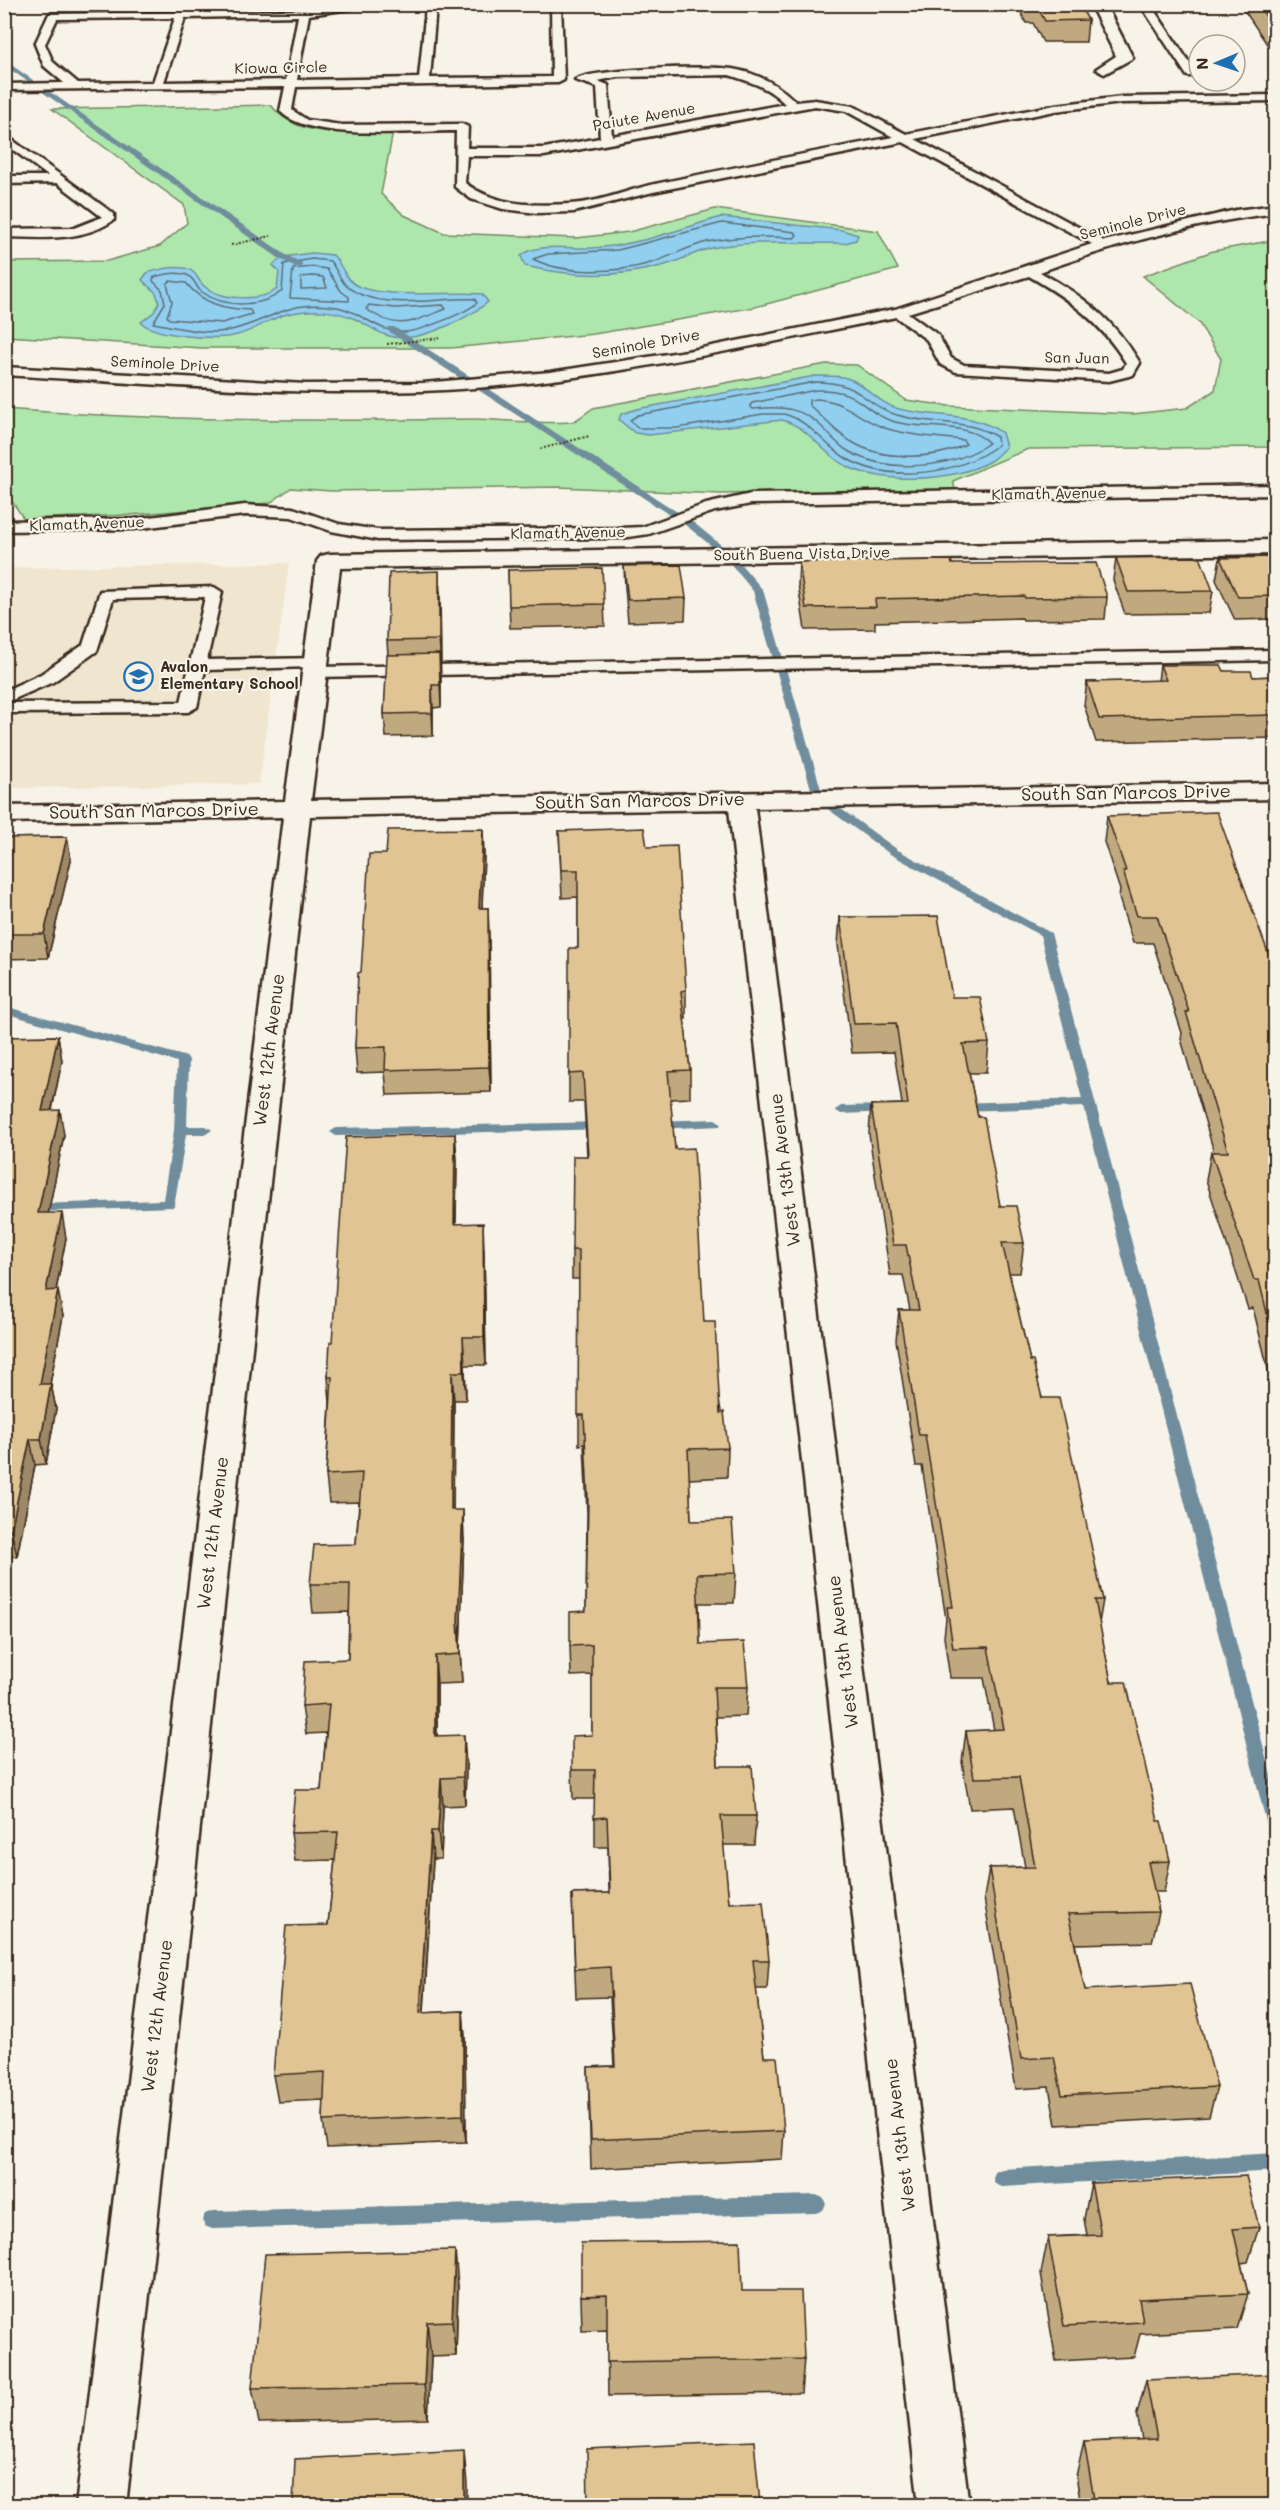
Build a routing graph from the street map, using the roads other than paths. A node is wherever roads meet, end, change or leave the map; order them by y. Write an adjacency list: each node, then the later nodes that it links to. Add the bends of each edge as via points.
1 (441, 4): 6 (lane)
2 (556, 4): 11 (lane)
3 (1097, 4): 10 (street, via 1125,58)
4 (1145, 4): 9 (lane)
5 (373, 5): 6 (lane); 7 (lane)
6 (431, 5): 13 (lane)
7 (304, 13): 8 (lane); 14 (lane)
8 (181, 15): 15 (lane); 16 (lane, via 53,16 40,44 48,64)
9 (1187, 68)
10 (1104, 69)
11 (558, 80): 12 (lane, Kiowa Circle); 13 (lane, Kiowa Circle)
12 (584, 80): 19 (lane, Kiowa Circle, via 617,74 730,72 771,86); 22 (lane, via 602,85)
13 (424, 82): 14 (lane, Kiowa Circle)
14 (291, 83): 15 (lane, Kiowa Circle); 23 (lane, via 286,111 304,123 341,128 462,127)
15 (157, 84): 16 (lane, Kiowa Circle)
16 (75, 86): 17 (lane, Kiowa Circle)
17 (4, 87)
18 (1275, 98): 21 (lane, via 1122,100 1055,108)
19 (794, 106): 21 (lane, Paiute Avenue, via 815,103 849,108); 22 (lane, Paiute Avenue)
20 (4, 137): 24 (lane)
21 (904, 137): 23 (lane, via 574,208 514,207 475,196 459,184); 28 (lane, Paiute Avenue)
22 (606, 139): 23 (lane, Paiute Avenue, via 544,152)
23 (461, 152)
24 (60, 179): 25 (lane); 27 (lane, via 110,217 97,228)
25 (4, 180)
26 (1275, 209): 28 (lane, Seminole Drive)
27 (4, 233)
28 (1102, 244): 29 (lane, Seminole Drive)
29 (1030, 271): 30 (lane, Seminole Drive); 30 (lane, San Juan, via 1098,314 1119,337 1133,363 1128,372 1109,377 961,369 945,361 933,338)
30 (898, 312): 31 (lane, Seminole Drive, via 687,355 550,376 447,385 306,388)
31 (4, 371)
32 (1275, 490): 33 (lane, Klamath Avenue, via 751,499 621,533 378,535 336,528 293,513 245,510 134,524)
33 (4, 526)
34 (1275, 547): 35 (street, South Buena Vista Drive)
35 (329, 561): 38 (street, West 12th Avenue)
36 (1275, 655): 38 (lane)
37 (197, 665): 38 (lane); 39 (lane, via 214,592 106,594 91,648 47,678); 40 (lane, via 188,707)
38 (315, 667): 43 (street, West 12th Avenue)
39 (4, 698)
40 (4, 708)
41 (1274, 794): 42 (street, South San Marcos Drive)
42 (741, 799): 43 (street, South San Marcos Drive); 46 (street, West 13th Avenue)
43 (297, 808): 44 (street, South San Marcos Drive); 45 (street, West 12th Avenue)
44 (4, 814)
45 (101, 2505)
46 (944, 2505)

